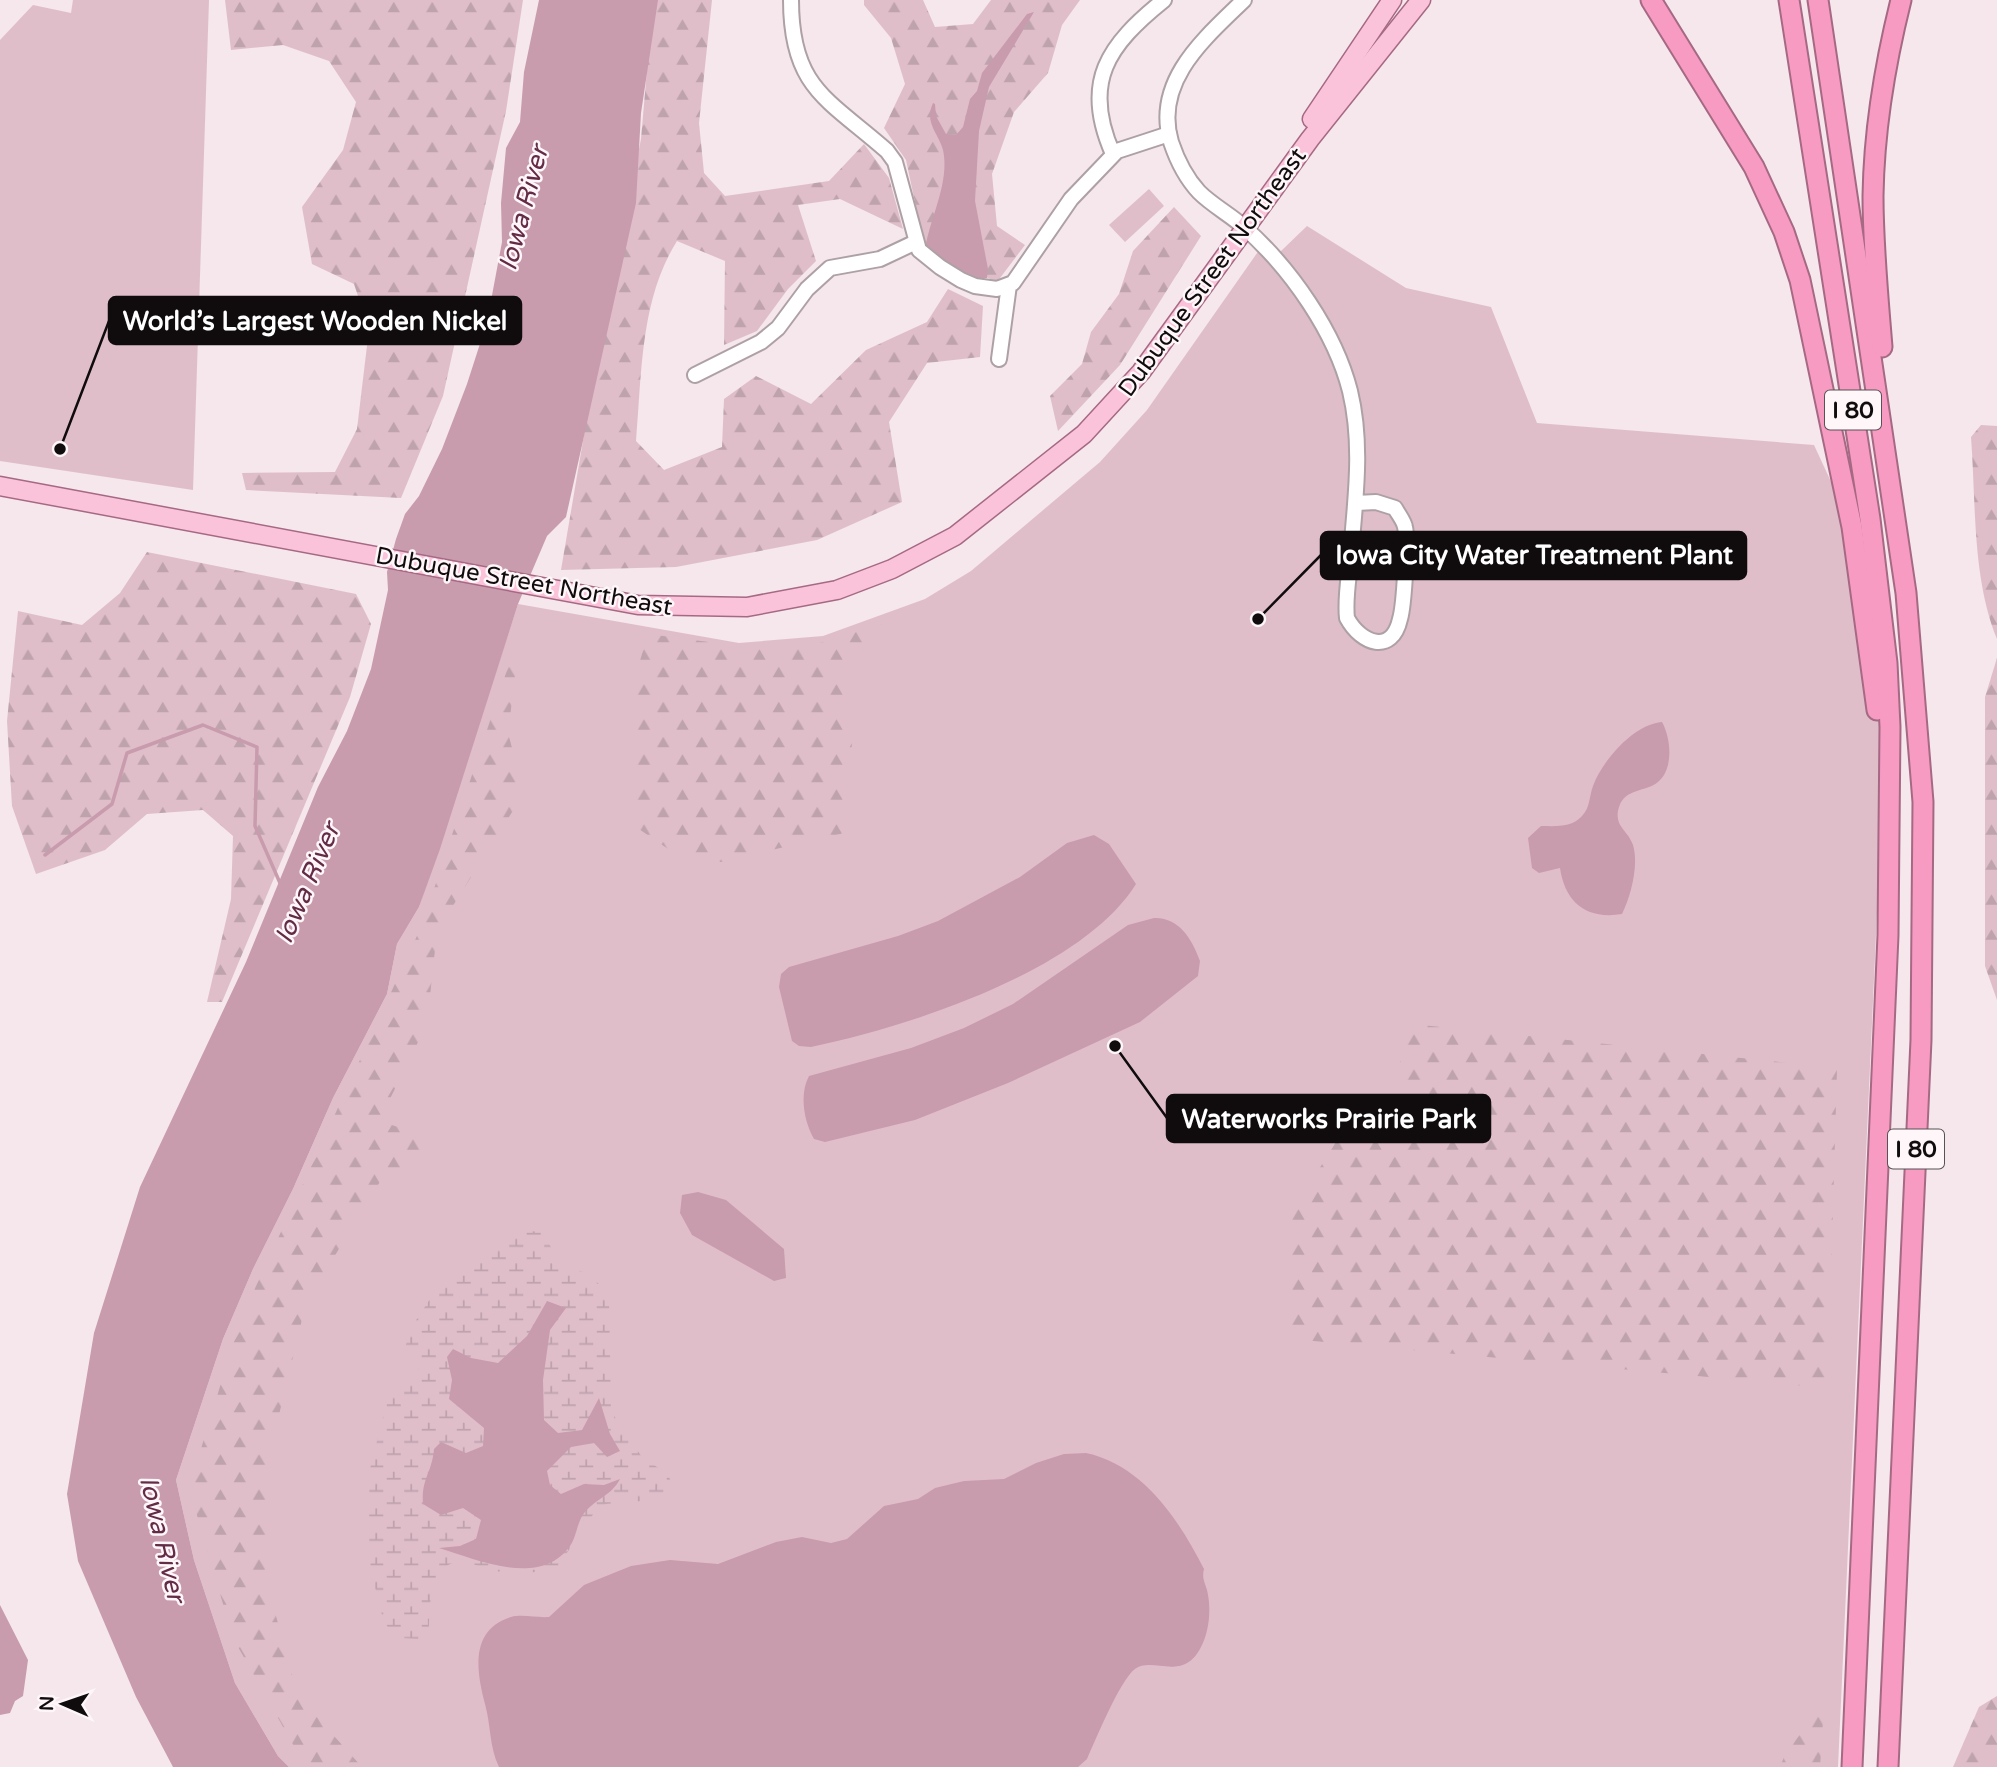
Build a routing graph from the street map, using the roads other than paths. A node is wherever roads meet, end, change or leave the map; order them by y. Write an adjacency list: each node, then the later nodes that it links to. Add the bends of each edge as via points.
1 (791, 0): 13 (street, via 803,71 829,104 895,162)
2 (1164, 0): 11 (street, via 1125,33 1104,71 1100,118)
3 (1244, 0): 10 (street, via 1179,72 1169,98)
4 (1392, 0): 12 (main road, via 1301,135)
5 (1421, 0): 12 (main road, Dubuque Street Northeast)
6 (1651, 0): 20 (highway, via 1754,167 1800,280 1855,546)
7 (1789, 0): 20 (highway, I 80, via 1870,519 1887,663)
8 (1818, 0): 19 (highway, I 80)
9 (1901, 0): 19 (highway, via 1879,114 1873,195)
10 (1169, 134): 11 (street, via 1124,146); 12 (street, via 1190,182 1208,200)
11 (1113, 154): 14 (street, via 1071,199)
12 (1250, 221): 17 (main road, Dubuque Street Northeast, via 1195,301 1109,409 1053,461 955,536 837,590 747,607 655,607); 18 (street, via 1319,317 1337,352 1350,391 1358,442)
13 (916, 242): 14 (street, via 940,267 975,286 997,289); 16 (street, via 880,259 830,268 761,342)
14 (1009, 285): 15 (street)
15 (999, 359)
16 (695, 375)
17 (0, 486)
18 (1356, 503): 18 (street, via 1376,502 1395,508 1405,527 1400,621 1393,634 1379,642 1366,641 1354,632 1347,618)
19 (1898, 533): 22 (highway, I 80, via 1920,731 1924,938)
20 (1888, 823): 21 (highway, I 80, via 1885,1037)
21 (1852, 1767)
22 (1888, 1767)

